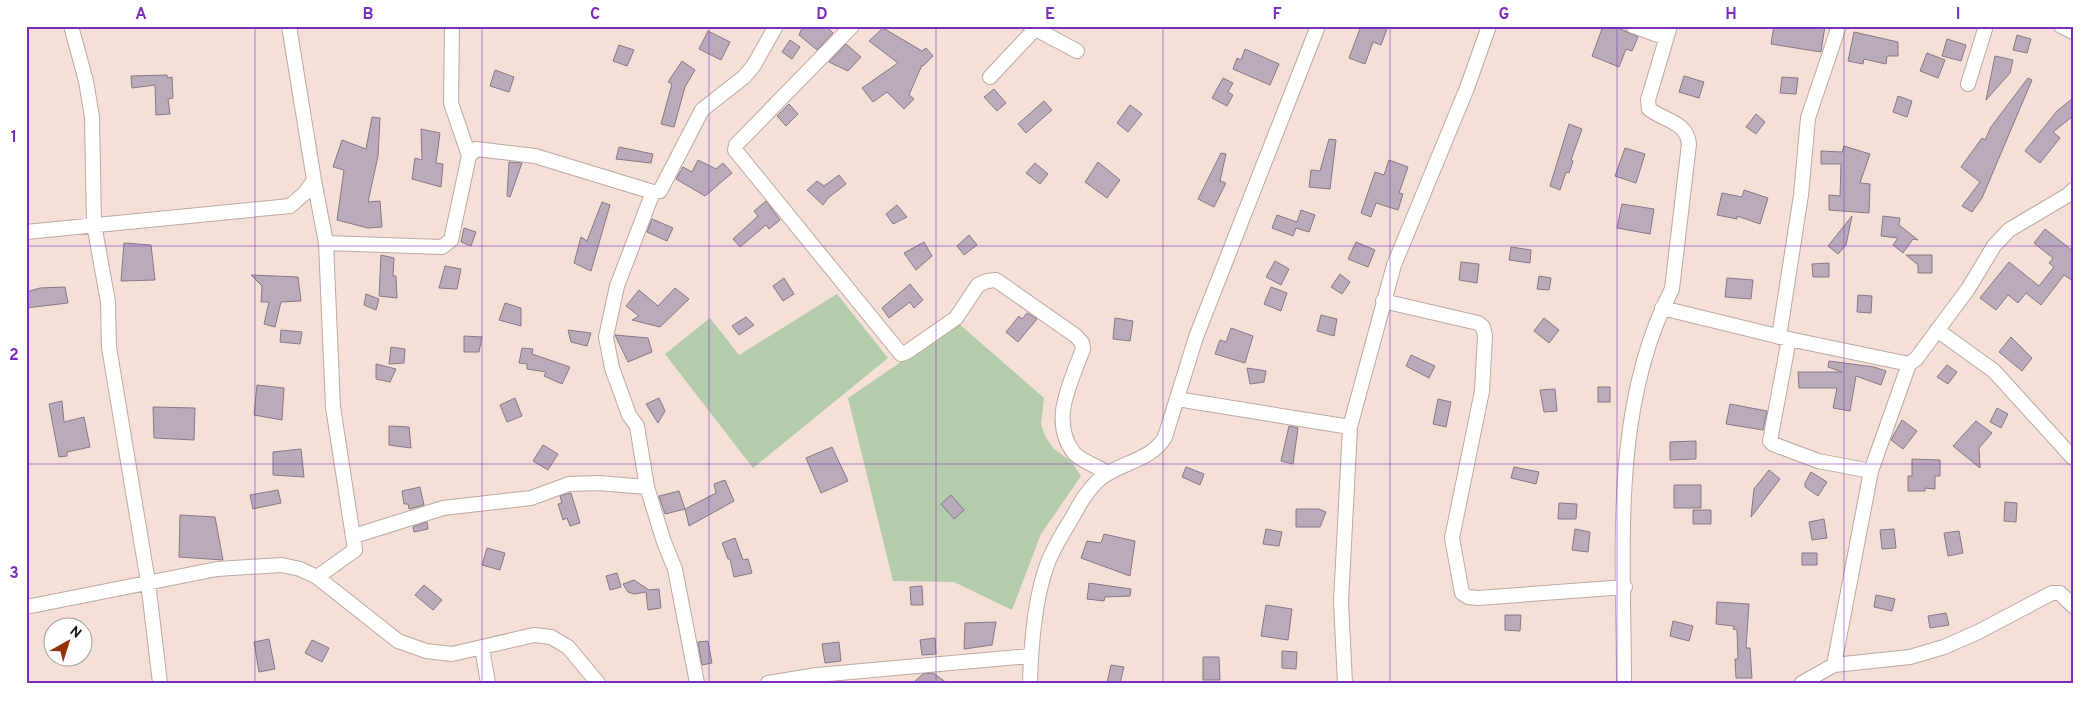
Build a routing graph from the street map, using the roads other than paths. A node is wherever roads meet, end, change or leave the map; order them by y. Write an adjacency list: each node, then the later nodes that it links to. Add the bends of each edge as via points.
1 (71, 26): 22 (street, via 92,117)
2 (289, 26): 19 (street)
3 (452, 26): 18 (street, via 451,103)
4 (776, 26): 21 (street, via 744,77 702,110 660,191)
5 (852, 26): 34 (street, via 736,145 735,150 901,354 956,318 978,285 987,280 996,280 1076,336 1083,349 1062,406 1063,424 1075,454)
6 (1318, 26): 30 (street, via 1196,337)
7 (1489, 26): 25 (street, via 1467,88 1403,240)
8 (1633, 26): 13 (street)
9 (1839, 26): 28 (street, via 1808,118)
10 (1986, 26): 17 (street)
11 (2061, 26): 14 (street)
12 (1032, 28): 15 (street); 16 (street)
13 (1668, 32): 26 (street, via 1648,100 1649,109 1682,127 1688,134 1689,144 1672,289)
14 (2073, 32)
15 (1077, 51)
16 (990, 77)
17 (1968, 84)
18 (469, 156): 21 (street, via 476,149 535,156); 24 (street, via 451,240 442,248)
19 (314, 180): 22 (street, via 290,206); 24 (street)
20 (2073, 190): 27 (street, via 2009,230 1994,246 1968,289)
21 (653, 192): 35 (street, via 617,286 606,337 612,368 629,415 637,426)
22 (94, 224): 23 (street); 38 (street, via 108,302 110,347)
23 (26, 232)
24 (326, 242): 36 (street, via 333,407)
25 (1383, 301): 31 (street); 39 (street, via 1478,323 1483,327 1482,392 1452,538 1462,592 1478,598)
26 (1662, 308): 28 (street); 39 (street, via 1633,406 1624,509)
27 (1937, 330): 29 (street); 32 (street, via 1994,371)
28 (1784, 338): 29 (street); 33 (street, via 1770,441 1818,460)
29 (1909, 364): 33 (street)
30 (1177, 399): 31 (street); 34 (street, via 1165,438 1158,448)
31 (1350, 427): 52 (street, via 1340,602)
32 (2073, 458)
33 (1871, 471): 44 (street)
34 (1108, 473): 43 (street, via 1085,496 1046,566)
35 (647, 487): 36 (street, via 568,484 531,498 443,508); 49 (street, via 675,569)
36 (354, 536): 37 (street, via 354,552)
37 (317, 577): 38 (street, via 282,565 217,569); 42 (street, via 398,641 426,651 452,654)
38 (148, 582): 41 (street); 46 (street)
39 (1624, 587): 53 (street)
40 (2073, 606): 44 (street, via 2060,593 2052,593 1944,647 1910,656)
41 (26, 607)
42 (482, 648): 47 (street); 48 (street, via 534,635 551,637 568,647)
43 (1030, 656): 45 (street); 51 (street)
44 (1834, 665): 54 (street)
45 (817, 679): 50 (street)
46 (160, 683)
47 (488, 683)
48 (598, 683)
49 (697, 683)
50 (768, 683)
51 (1030, 683)
52 (1345, 683)
53 (1624, 683)
54 (1802, 683)

